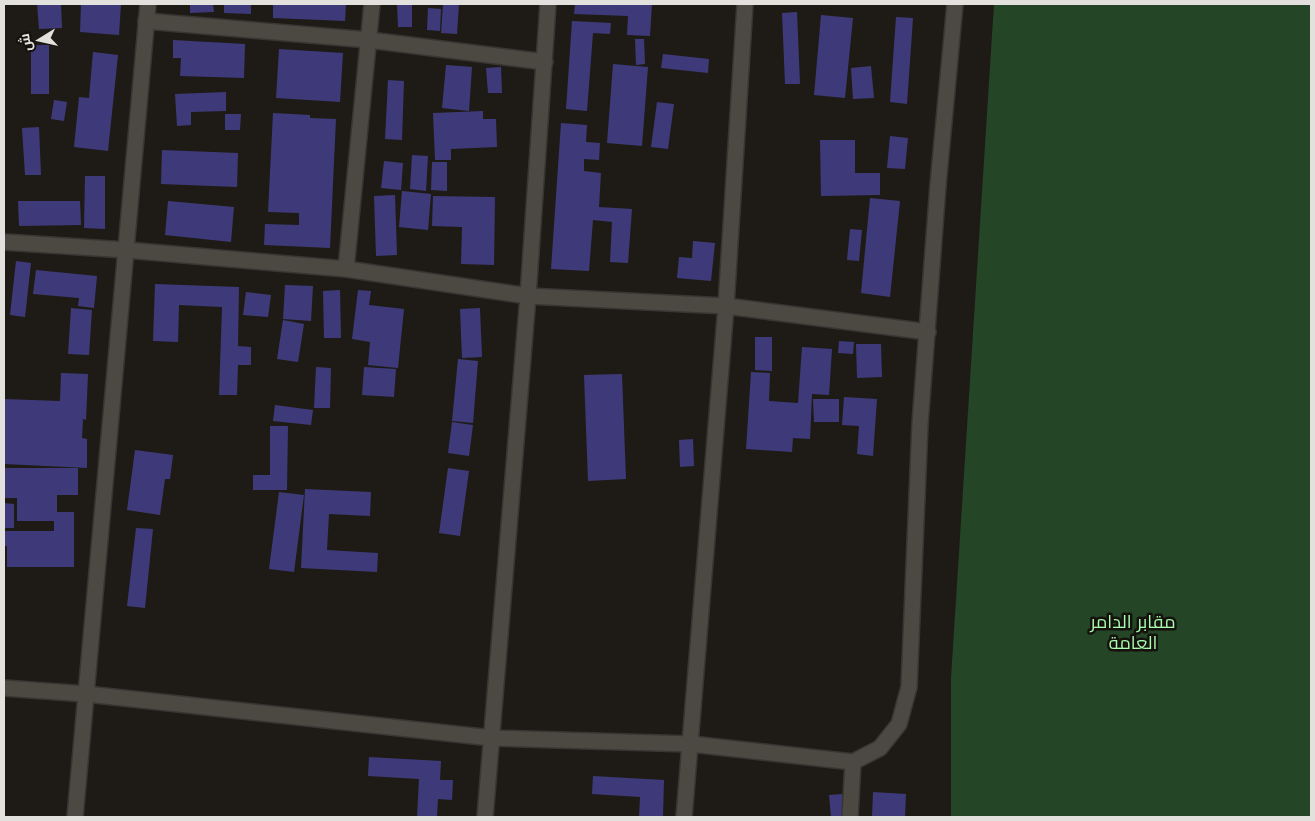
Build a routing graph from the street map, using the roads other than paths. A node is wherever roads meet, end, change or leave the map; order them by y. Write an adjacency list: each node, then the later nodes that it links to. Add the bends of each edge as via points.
1 (148, 4): 6 (street)
2 (372, 4): 7 (street)
3 (548, 4): 8 (street)
4 (745, 4): 13 (street)
5 (955, 4): 14 (street)
6 (146, 22): 7 (street); 10 (street)
7 (369, 40): 8 (street); 11 (street)
8 (545, 62): 12 (street)
9 (4, 242): 10 (street)
10 (126, 250): 11 (street); 16 (street)
11 (346, 269): 12 (street)
12 (528, 296): 13 (street); 17 (street)
13 (726, 306): 14 (street); 18 (street)
14 (928, 332): 19 (street, via 920,424 909,687 899,724 880,748)
15 (4, 688): 16 (street)
16 (86, 694): 17 (street); 20 (street)
17 (492, 738): 18 (street); 21 (street)
18 (691, 744): 19 (street); 22 (street)
19 (853, 762): 23 (street)
20 (75, 817)
21 (485, 817)
22 (684, 817)
23 (850, 817)

